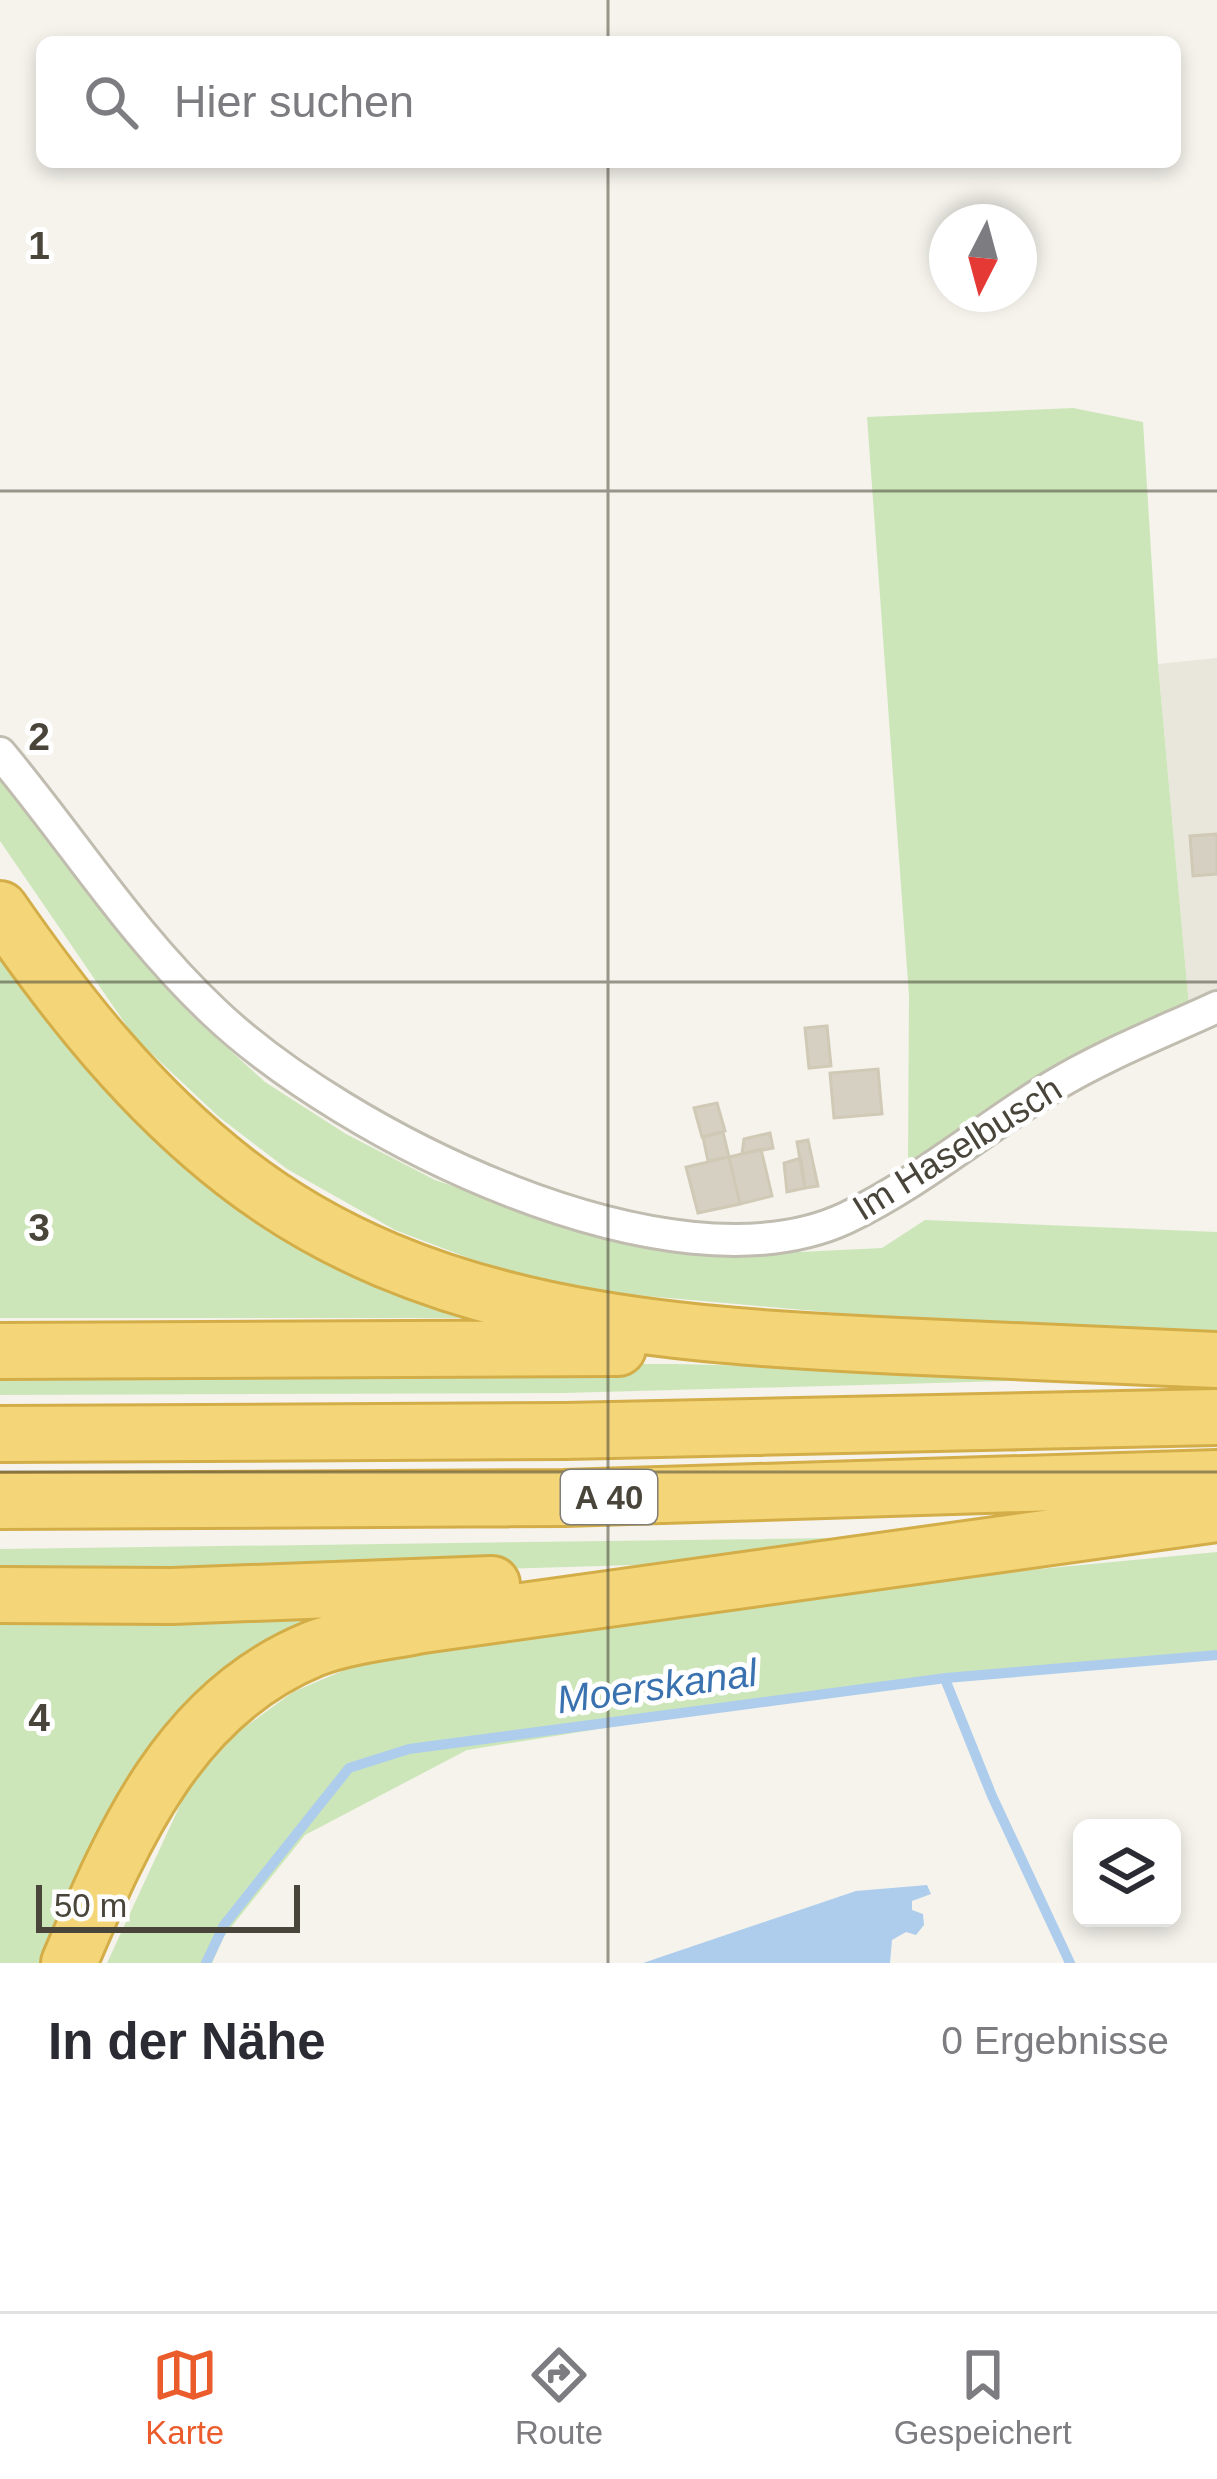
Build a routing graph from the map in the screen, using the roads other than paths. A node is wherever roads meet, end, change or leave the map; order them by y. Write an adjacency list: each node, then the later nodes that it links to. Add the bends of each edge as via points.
1 (0, 753): 3 (street, Im Haselbusch, via 112,903 214,1012 298,1082 403,1146 601,1220 743,1238 845,1218 1058,1083)
2 (0, 909): 4 (highway, via 73,1013 160,1108 236,1174 325,1230 404,1269 498,1299 681,1332)
3 (1217, 1007)
4 (830, 1342): 5 (highway); 6 (highway)
5 (0, 1351)
6 (1217, 1360)
7 (1217, 1417): 8 (highway, A 40)
8 (0, 1434)
9 (1217, 1478): 10 (highway, A 40, via 564,1498)
10 (0, 1501)
11 (1217, 1514): 12 (highway)
12 (991, 1550): 13 (highway, via 596,1580); 14 (highway, via 422,1624 314,1648 209,1718 149,1789)
13 (0, 1595)
14 (69, 1963)

